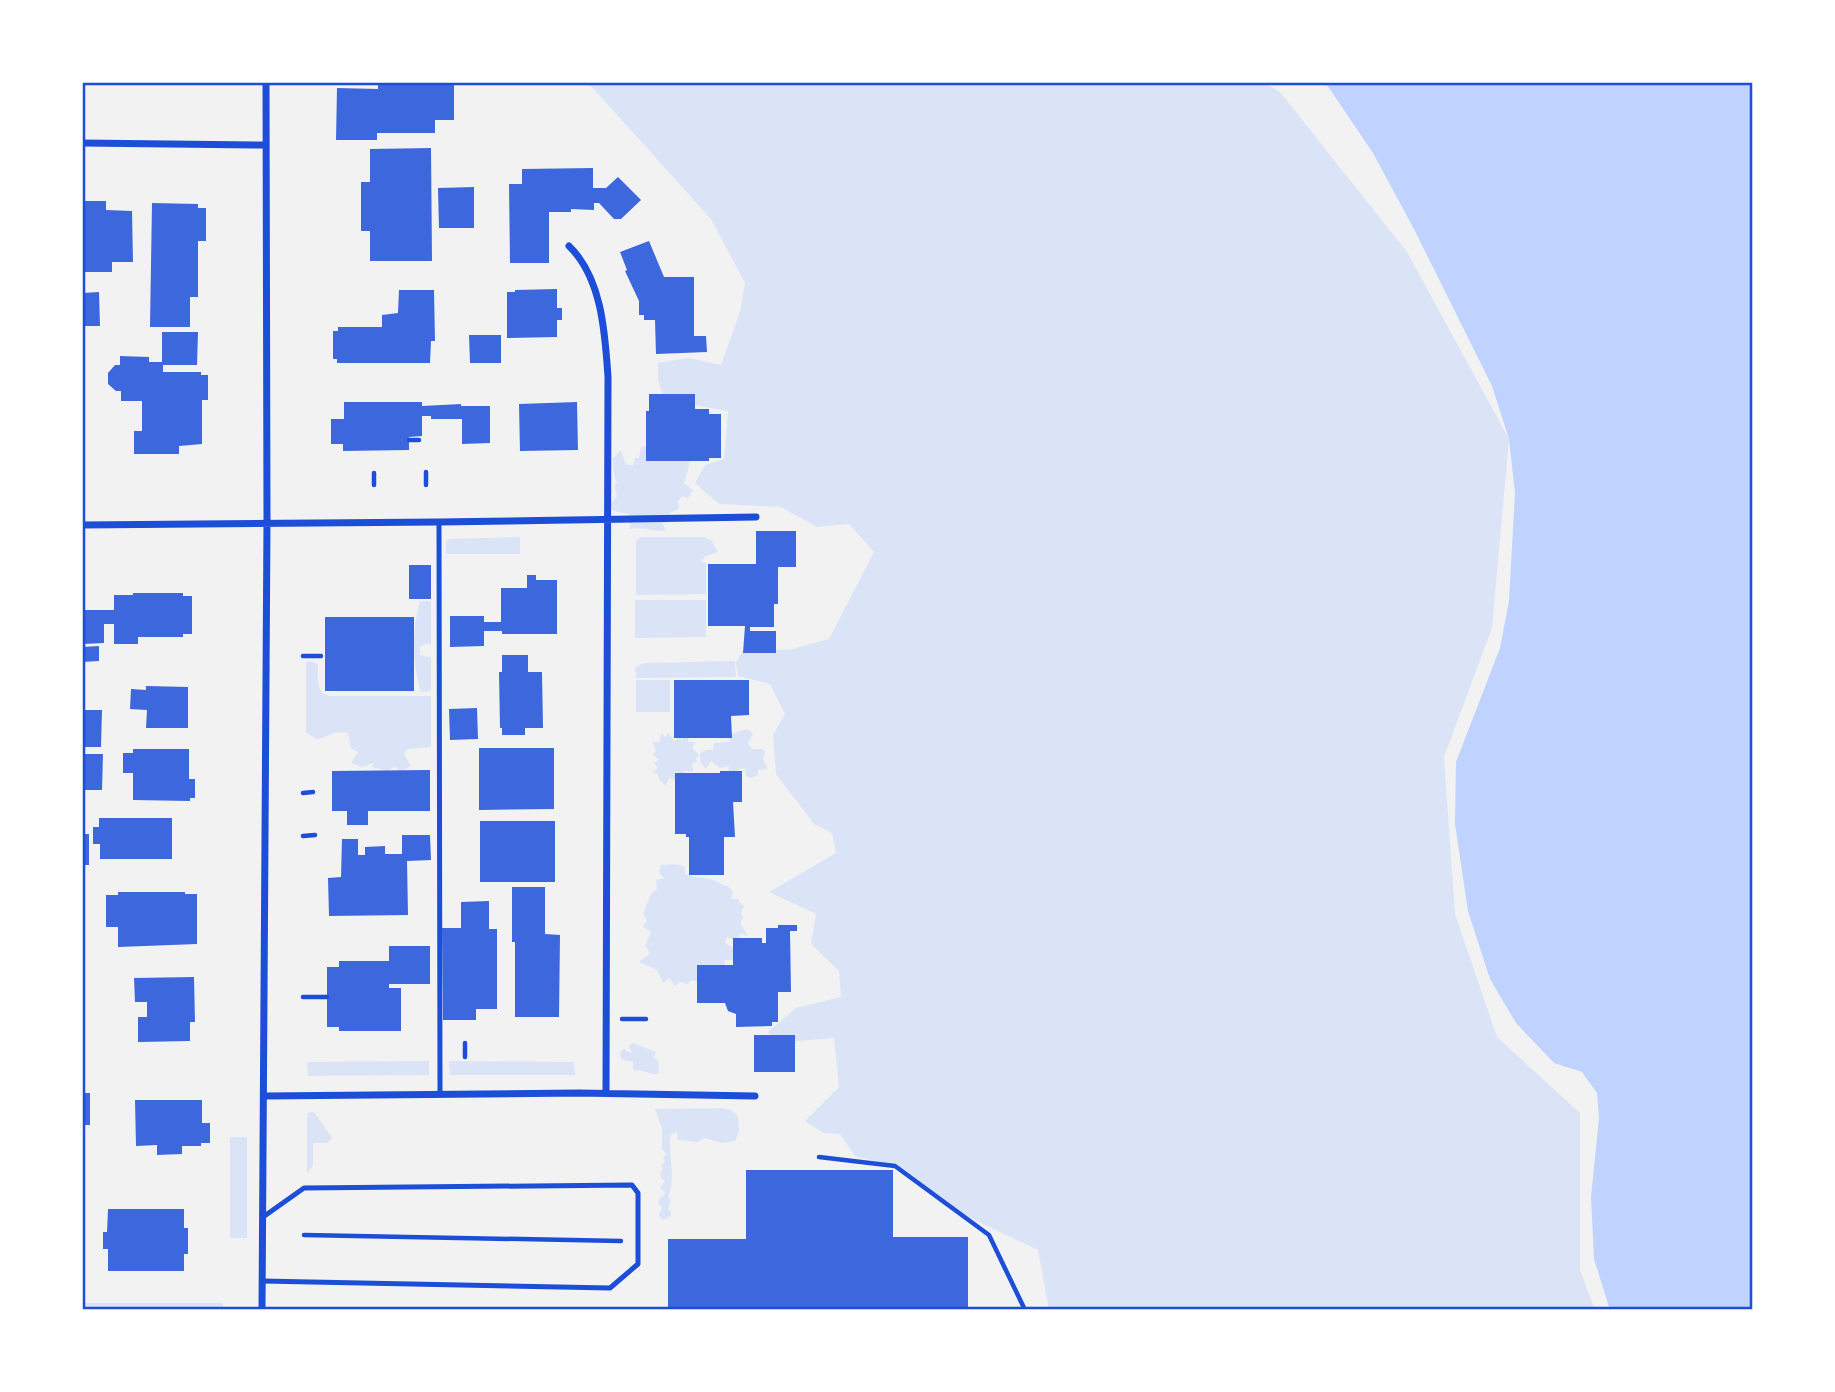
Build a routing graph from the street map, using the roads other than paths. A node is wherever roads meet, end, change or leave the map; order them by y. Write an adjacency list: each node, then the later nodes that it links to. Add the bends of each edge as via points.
1 (266, 82): 3 (street)
2 (82, 143): 3 (street)
3 (265, 145): 7 (street)
4 (569, 246): 6 (street, via 583,260 593,281 606,348)
5 (757, 517): 6 (street)
6 (607, 520): 8 (street); 10 (street)
7 (267, 522): 8 (street); 9 (street); 12 (street)
8 (439, 522): 11 (lane)
9 (82, 525)
10 (606, 1093): 11 (street); 13 (street)
11 (440, 1094): 12 (street)
12 (265, 1096): 14 (street)
13 (755, 1096)
14 (263, 1217): 15 (street); 15 (lane, via 304,1188 632,1185 638,1193 638,1264 610,1288)
15 (262, 1281): 16 (street)
16 (262, 1310)

